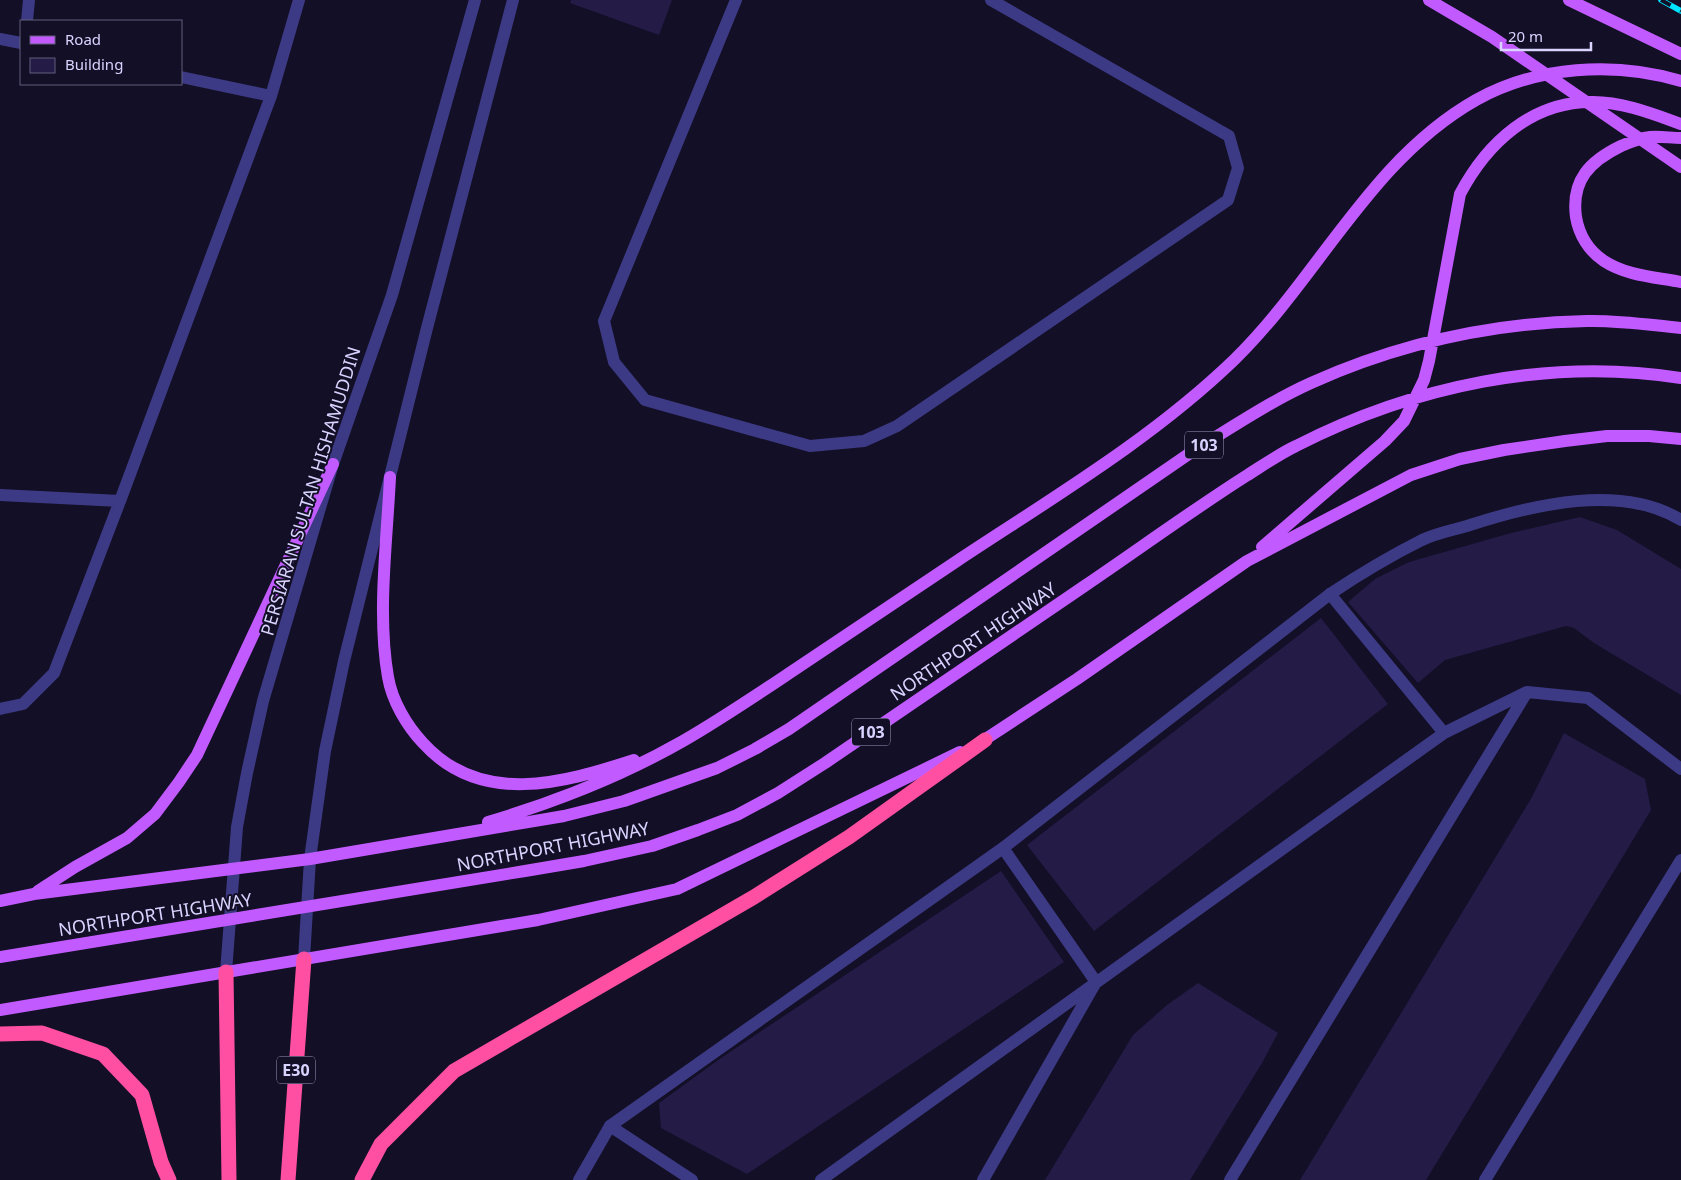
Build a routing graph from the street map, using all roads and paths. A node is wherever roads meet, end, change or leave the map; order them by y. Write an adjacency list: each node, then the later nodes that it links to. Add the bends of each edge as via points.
1 (29, 0): 9 (street)
2 (299, 0): 15 (street)
3 (475, 0): 23 (street, PERSIARAN SULTAN HISHAMUDDIN, via 392,295)
4 (736, 0): 5 (street, via 604,321 614,362 645,400 810,446 864,441 897,426 1228,200 1238,168 1229,136)
5 (991, 0)
6 (1428, 0): 18 (main road, via 1492,37)
7 (1569, 0): 12 (main road)
8 (512, 2): 24 (street)
9 (27, 20)
10 (0, 39): 11 (street)
11 (20, 43)
12 (1681, 54)
13 (182, 77): 15 (street)
14 (1681, 80): 34 (main road, via 1619,70 1567,71 1500,87 1453,114 1401,158 1374,186 1267,325 1198,392 1120,452)
15 (271, 96): 26 (street)
16 (1681, 124): 28 (main road, via 1623,106 1568,103 1529,118 1494,144 1460,194 1429,361 1424,380 1404,421)
17 (1681, 138): 19 (main road, via 1650,137 1632,141 1603,155 1589,167 1582,179 1575,209 1588,247 1602,260 1634,274)
18 (1681, 167)
19 (1681, 282)
20 (1681, 328): 36 (main road, 103, via 1588,321 1496,328 1441,339 1354,365 1260,410 1196,449 789,729 755,749 717,768 624,801 564,816)
21 (1681, 378): 43 (main road, NORTHPORT HIGHWAY / 103, via 1564,372 1504,378 1400,402 1294,446 778,793 737,814 652,846 526,871)
22 (1681, 439): 28 (main road, via 1607,436 1460,459 1411,475)
23 (333, 464): 40 (street, PERSIARAN SULTAN HISHAMUDDIN, via 263,701 246,773); 41 (main road, via 197,755 179,782 154,814 127,838)
24 (390, 478): 34 (main road, via 382,623 388,679 404,719 432,753 451,768 472,777 518,785 584,774); 38 (street, via 340,679 325,752)
25 (0, 495): 26 (street)
26 (120, 501): 31 (street, via 54,673 23,704)
27 (1681, 520): 29 (street, via 1672,514 1631,502 1587,500 1507,513 1424,539)
28 (1247, 561): 33 (main road)
29 (1330, 594): 32 (street); 37 (street)
30 (1527, 692): 32 (street); 35 (street, via 1588,698); 58 (street)
31 (0, 709)
32 (1444, 733): 46 (street)
33 (985, 740): 44 (main road, via 677,889 538,920); 53 (highway, via 849,837 754,897 454,1071 381,1144)
34 (684, 741): 36 (main road, via 602,782 523,812)
35 (1681, 769)
36 (438, 838): 38 (main road)
37 (1003, 848): 46 (street); 49 (street)
38 (310, 859): 40 (main road); 44 (street)
39 (1681, 860): 59 (street)
40 (233, 869): 41 (main road); 45 (street, PERSIARAN SULTAN HISHAMUDDIN)
41 (34, 894): 42 (main road)
42 (0, 901)
43 (0, 957)
44 (304, 959): 45 (main road); 52 (highway, E30)
45 (226, 972): 47 (main road); 51 (highway)
46 (1096, 982): 56 (street); 57 (street)
47 (0, 1010)
48 (0, 1034): 50 (highway, via 42,1033 103,1054 142,1095)
49 (610, 1126): 54 (street); 55 (street)
50 (169, 1180)
51 (229, 1180)
52 (288, 1180)
53 (362, 1180)
54 (580, 1180)
55 (692, 1180)
56 (821, 1180)
57 (982, 1180)
58 (1230, 1180)
59 (1485, 1180)

